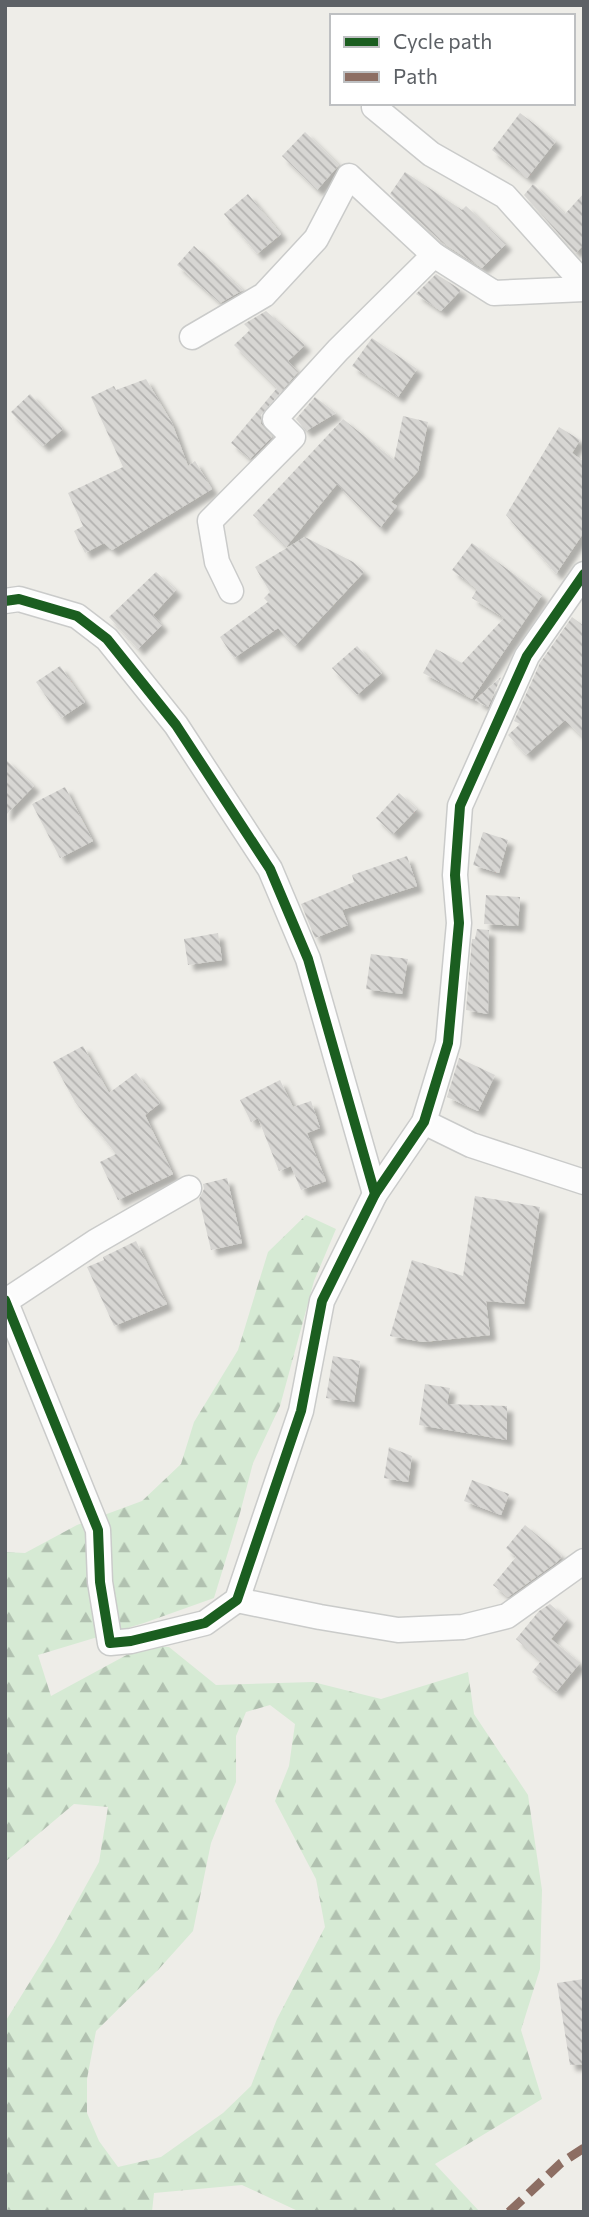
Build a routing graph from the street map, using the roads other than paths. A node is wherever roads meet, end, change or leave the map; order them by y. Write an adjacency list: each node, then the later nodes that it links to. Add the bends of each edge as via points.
1 (374, 107): 3 (street, via 431,154 505,196)
2 (434, 255): 3 (street, via 494,293); 4 (street, via 349,176 316,239 264,295); 6 (street, via 275,419 293,437 210,521 217,562)
3 (584, 286)
4 (192, 337)
5 (584, 574): 8 (street, via 527,656 460,806 454,875 458,923 448,1043)
6 (231, 591)
7 (5, 601): 11 (street, via 19,599 77,616 107,639 176,725 270,869 308,959)
8 (424, 1122): 9 (street, via 471,1145); 11 (street)
9 (584, 1182)
10 (189, 1188): 12 (street)
11 (375, 1194): 14 (street, via 322,1301 301,1410)
12 (5, 1301): 14 (street, via 99,1530 100,1582 110,1643 205,1623)
13 (584, 1562): 14 (street, via 507,1616 463,1627 398,1630)
14 (237, 1600)

